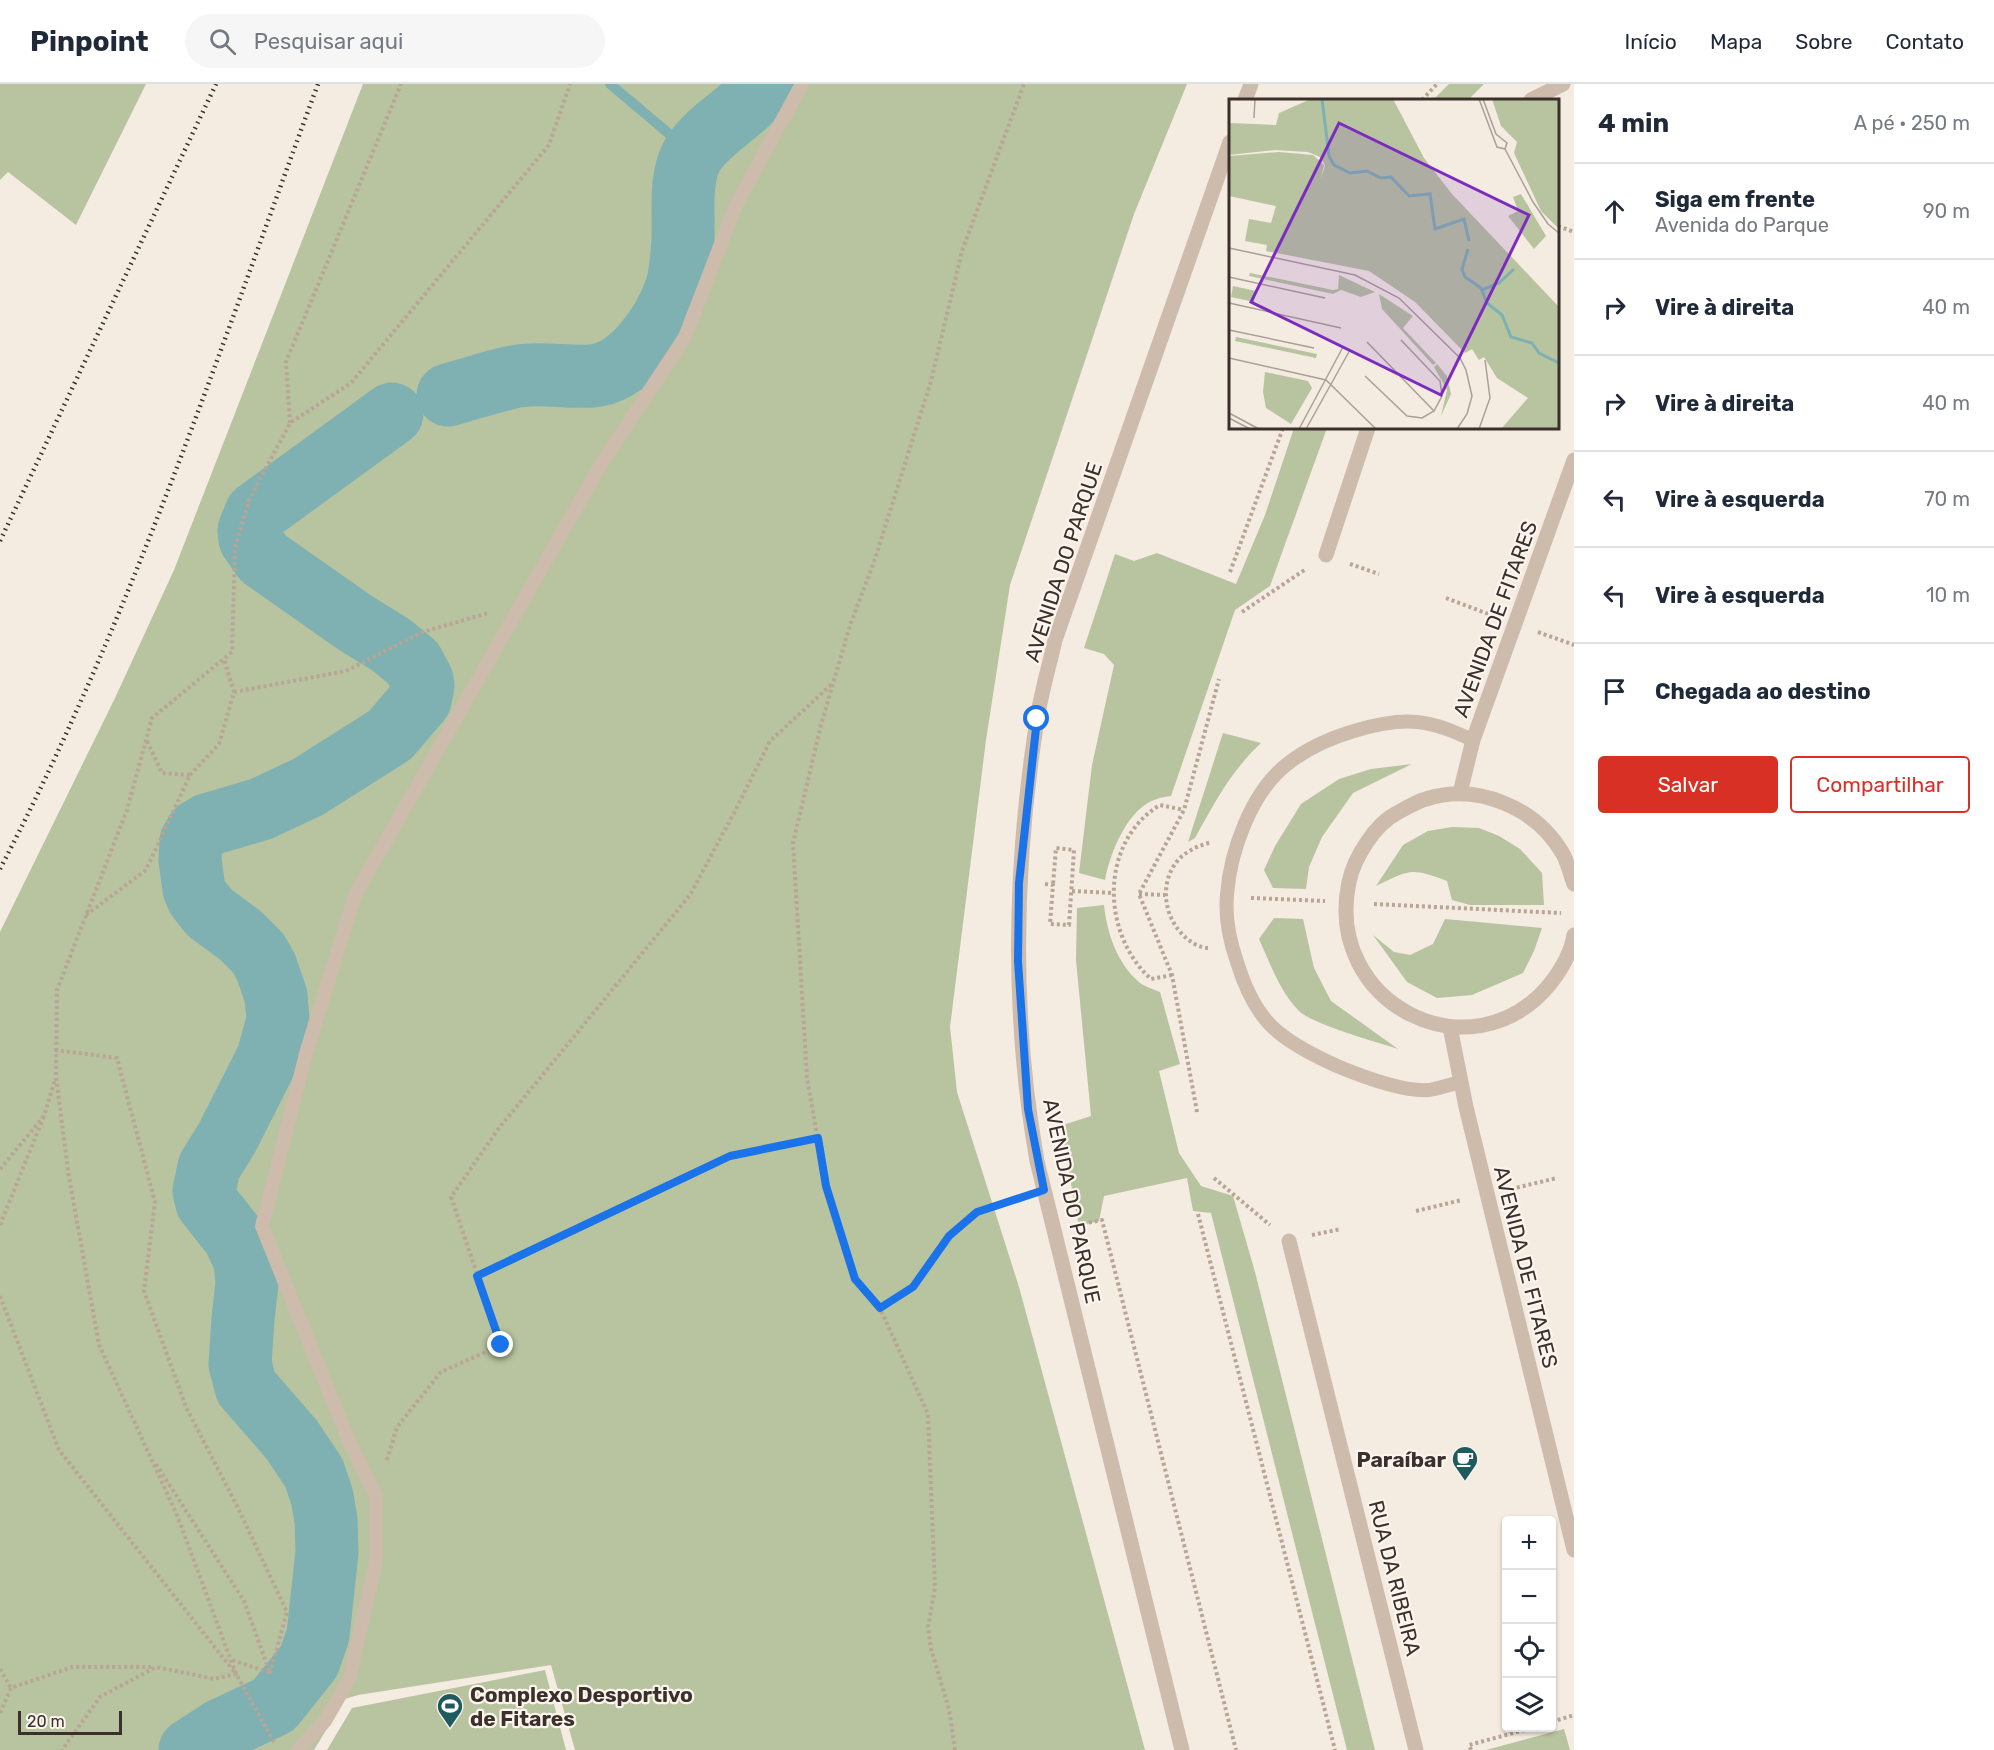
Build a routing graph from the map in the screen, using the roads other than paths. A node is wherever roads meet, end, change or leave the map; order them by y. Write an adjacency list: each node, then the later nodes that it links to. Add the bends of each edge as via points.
1 (802, 84): 18 (lane, via 736,205 685,337 603,461 355,895 308,1050 262,1226 376,1496 376,1561 349,1679 325,1721)
2 (1251, 84): 4 (street)
3 (1563, 84): 5 (street)
4 (1245, 99)
5 (1533, 99)
6 (1229, 145): 19 (street, AVENIDA DO PARQUE, via 1055,640 1037,719 1019,883 1018,961 1028,1109 1044,1190)
7 (1368, 429): 9 (street)
8 (1574, 460): 10 (street, AVENIDA DE FITARES)
9 (1326, 555)
10 (1473, 740): 11 (street, AVENIDA DE FITARES); 15 (lane, via 1447,728 1416,722 1387,723 1340,735 1308,749 1284,766 1254,807 1235,849 1227,896 1231,944 1240,974 1255,1006 1277,1031 1314,1055 1369,1080 1428,1090)
11 (1460, 794): 12 (street, via 1491,798 1520,810 1544,830 1563,855); 14 (street, via 1425,799 1394,814 1368,839 1351,870 1344,902 1348,938 1357,960 1384,999 1416,1018)
12 (1574, 884)
13 (1574, 940): 14 (street, via 1560,972 1539,997 1513,1015 1482,1025)
14 (1450, 1027): 15 (street, AVENIDA DE FITARES)
15 (1460, 1082): 17 (street, AVENIDA DE FITARES)
16 (1288, 1241): 20 (street, RUA DA RIBEIRA)
17 (1574, 1550)
18 (298, 1750)
19 (1182, 1750)
20 (1416, 1750)

